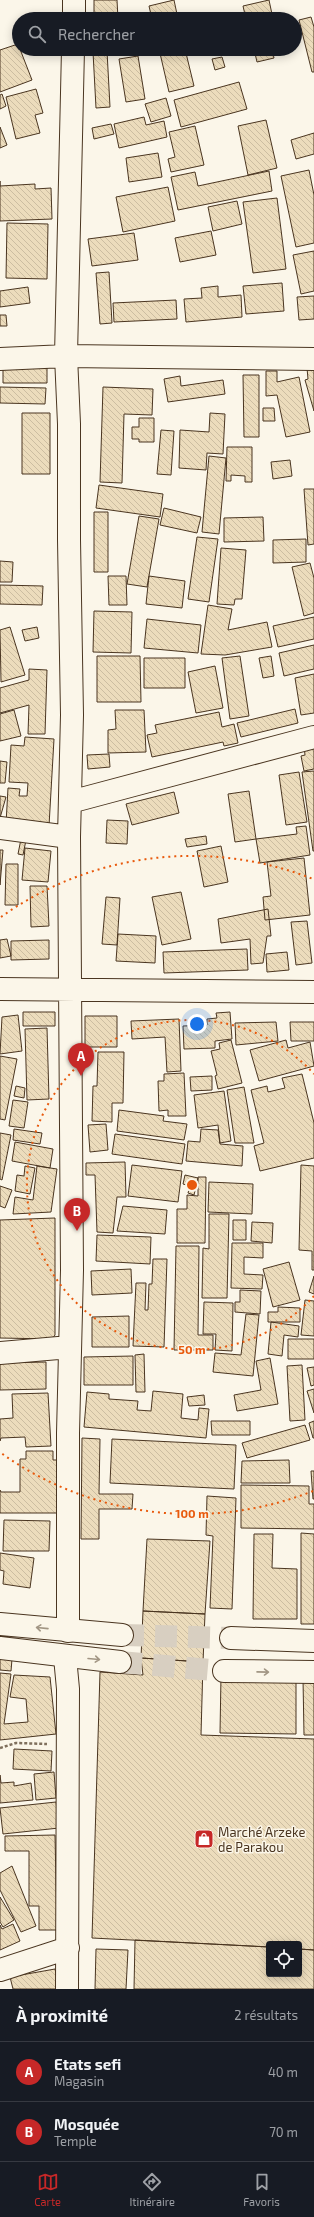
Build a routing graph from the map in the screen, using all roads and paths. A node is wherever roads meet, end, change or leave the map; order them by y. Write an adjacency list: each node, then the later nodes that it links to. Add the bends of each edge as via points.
1 (74, 0): 2 (street)
2 (74, 12)
3 (73, 56): 4 (street)
4 (66, 356): 5 (street); 6 (street); 8 (street, via 72,715)
5 (0, 358)
6 (314, 358)
7 (314, 737): 8 (street)
8 (70, 802): 10 (street)
9 (0, 828): 10 (street)
10 (69, 837): 12 (street)
11 (0, 989): 12 (street)
12 (72, 989): 13 (street); 14 (street)
13 (314, 992)
14 (70, 1347): 15 (street); 17 (street)
15 (0, 1353)
16 (0, 1624): 17 (street, one-way to 16)
17 (68, 1631): 18 (street)
18 (122, 1635)
19 (231, 1638): 20 (street)
20 (314, 1641)
21 (0, 1648): 22 (street)
22 (65, 1657): 23 (street, one-way to 23); 26 (street)
23 (120, 1662)
24 (224, 1671): 25 (street, one-way to 25)
25 (314, 1672)
26 (68, 1744): 27 (path, via 16,1743); 28 (street)
27 (0, 1748)
28 (68, 1948): 29 (street); 30 (street)
29 (0, 1970)
30 (67, 1989)

